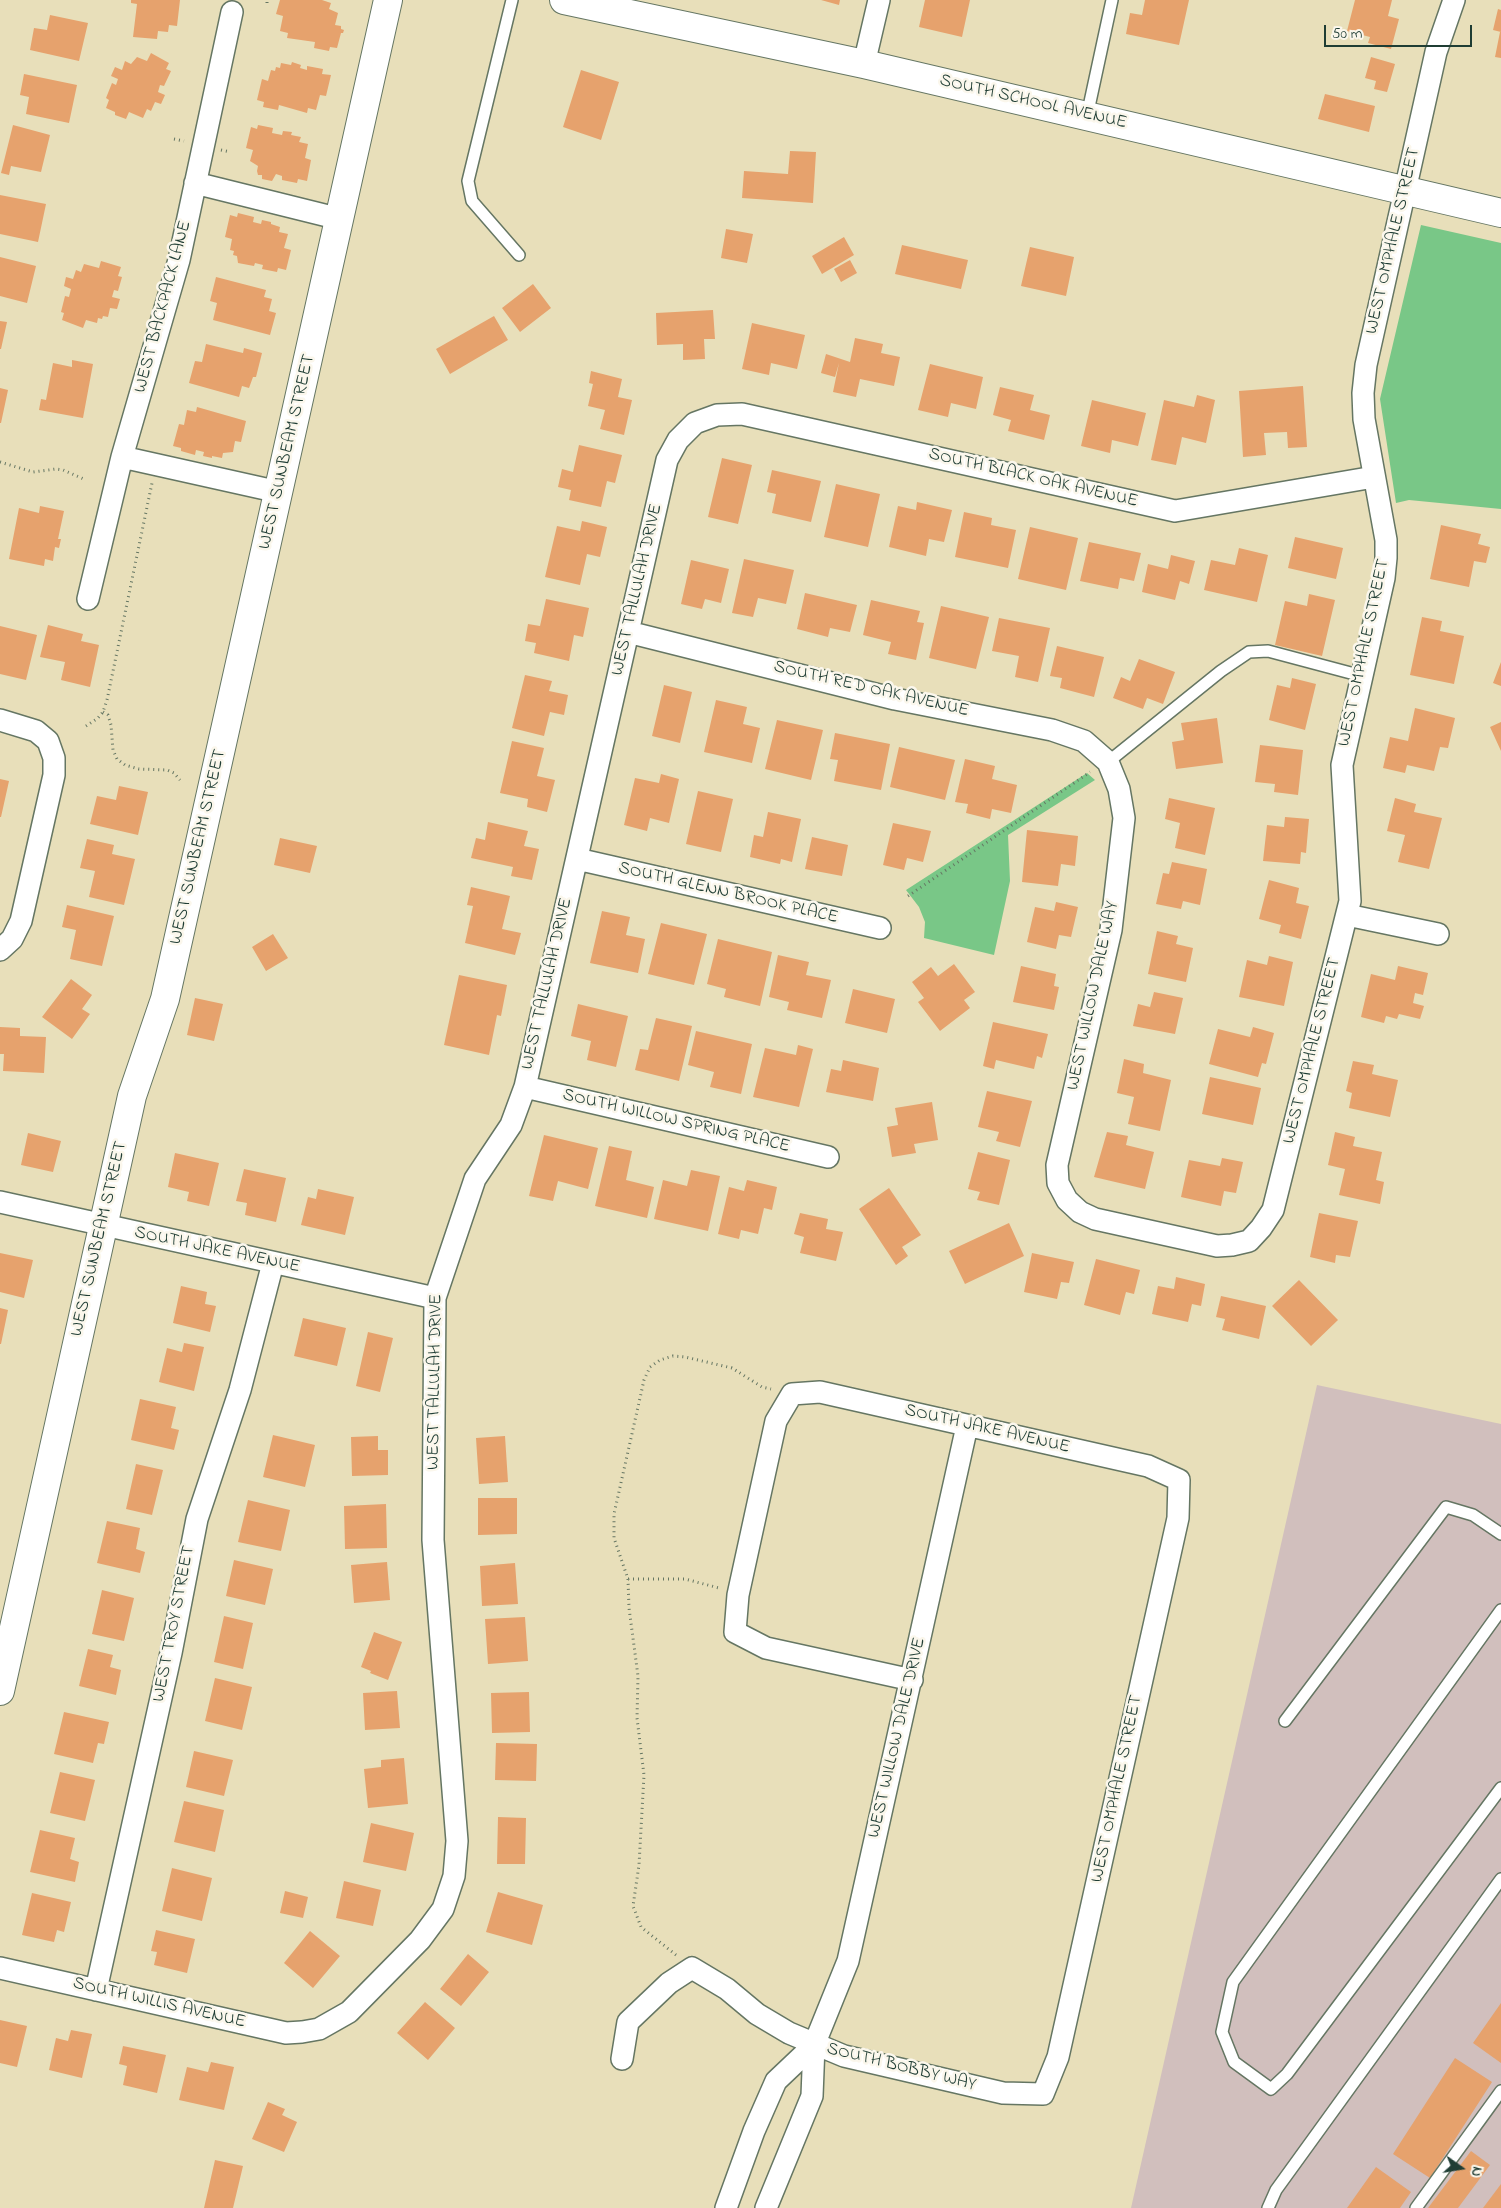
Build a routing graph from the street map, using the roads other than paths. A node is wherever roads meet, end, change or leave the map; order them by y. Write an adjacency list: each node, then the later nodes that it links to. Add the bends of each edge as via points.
1 (388, 0): 13 (street, WEST SUNBEAM STREET)
2 (512, 0): 14 (lane, via 468,180 472,201)
3 (564, 0): 8 (street, SOUTH SCHOOL AVENUE)
4 (879, 0): 8 (street)
5 (1112, 0): 9 (lane)
6 (1454, 0): 11 (street, WEST OMPHALE STREET, via 1436,52)
7 (232, 12): 10 (street, WEST BACKPACK LANE)
8 (864, 64): 9 (street, SOUTH SCHOOL AVENUE)
9 (1087, 116): 11 (street, SOUTH SCHOOL AVENUE)
10 (195, 182): 13 (street); 16 (street, WEST BACKPACK LANE, via 179,260)
11 (1405, 190): 12 (street, SOUTH SCHOOL AVENUE); 17 (street, WEST OMPHALE STREET, via 1366,366 1363,393)
12 (1501, 213)
13 (340, 219): 18 (street, WEST SUNBEAM STREET)
14 (519, 255)
15 (695, 423): 17 (street, SOUTH BLACK OAK AVENUE, via 718,415 742,414 1175,511); 20 (street, WEST TALLULAH DRIVE, via 678,440 667,460)
16 (122, 457): 18 (street); 19 (street, WEST BACKPACK LANE)
17 (1374, 477): 21 (street, WEST OMPHALE STREET, via 1386,540 1386,558)
18 (278, 492): 32 (street, WEST SUNBEAM STREET, via 165,999 132,1096)
19 (88, 599)
20 (628, 632): 23 (street, SOUTH RED OAK AVENUE, via 894,699 1052,730 1084,740); 24 (street, WEST TALLULAH DRIVE)
21 (1362, 676): 23 (lane, via 1268,651 1249,652); 25 (street, WEST OMPHALE STREET, via 1342,764 1350,886)
22 (0, 720): 28 (street, via 36,731 48,741 54,758 54,776 21,921 12,939)
23 (1100, 766): 33 (street, WEST WILLOW DALE WAY, via 1119,789 1124,818 1111,930 1057,1165 1058,1183 1067,1200 1080,1212 1095,1219 1217,1246)
24 (577, 859): 26 (street, SOUTH GLENN BROOK PLACE); 29 (street, WEST TALLULAH DRIVE)
25 (1347, 915): 27 (street); 33 (street, WEST OMPHALE STREET, via 1272,1210)
26 (880, 928)
27 (1438, 934)
28 (0, 950)
29 (525, 1087): 30 (street, SOUTH WILLOW SPRING PLACE); 35 (street, WEST TALLULAH DRIVE, via 511,1125 475,1179)
30 (828, 1157)
31 (0, 1202): 32 (street, SOUTH JAKE AVENUE)
32 (103, 1227): 34 (street, SOUTH JAKE AVENUE); 41 (street, WEST SUNBEAM STREET)
33 (1249, 1241)
34 (273, 1263): 35 (street, SOUTH JAKE AVENUE); 46 (street, WEST TROY STREET, via 240,1390 197,1519 171,1653)
35 (435, 1298): 47 (street, WEST TALLULAH DRIVE, via 433,1540 457,1841 454,1876 443,1909 420,1940 349,2012)
36 (967, 1426): 37 (street, SOUTH JAKE AVENUE, via 1148,1466); 40 (street, WEST WILLOW DALE DRIVE); 40 (street, SOUTH JAKE AVENUE, via 820,1392 792,1394 776,1421 738,1595 736,1632 766,1648)
37 (1178, 1480): 51 (street, WEST OMPHALE STREET, via 1178,1518 1058,2057)
38 (1501, 1534): 42 (lane, via 1473,1515 1446,1507)
39 (1501, 1610): 43 (lane, via 1234,1982 1222,2032 1234,2062 1271,2089 1287,2074)
40 (912, 1680): 48 (street, WEST WILLOW DALE DRIVE, via 848,1961)
41 (0, 1691)
42 (1286, 1721)
43 (1501, 1788)
44 (1501, 1879): 54 (lane, via 1276,2190)
45 (0, 1968): 46 (street, SOUTH WILLIS AVENUE)
46 (96, 1990): 47 (street, SOUTH WILLIS AVENUE, via 286,2033)
47 (319, 2029)
48 (814, 2045): 49 (street, SOUTH BOBBY WAY, via 757,2014 727,1989 692,1968 669,1983 628,2022); 51 (street, SOUTH BOBBY WAY, via 844,2056 1003,2093); 52 (street, WEST WILLOW DALE DRIVE, via 776,2081); 53 (street, WEST WILLOW DALE DRIVE, via 812,2096)
49 (622, 2059)
50 (1501, 2091): 55 (lane)
51 (1043, 2094)
52 (726, 2208)
53 (766, 2208)
54 (1268, 2208)
55 (1416, 2208)

